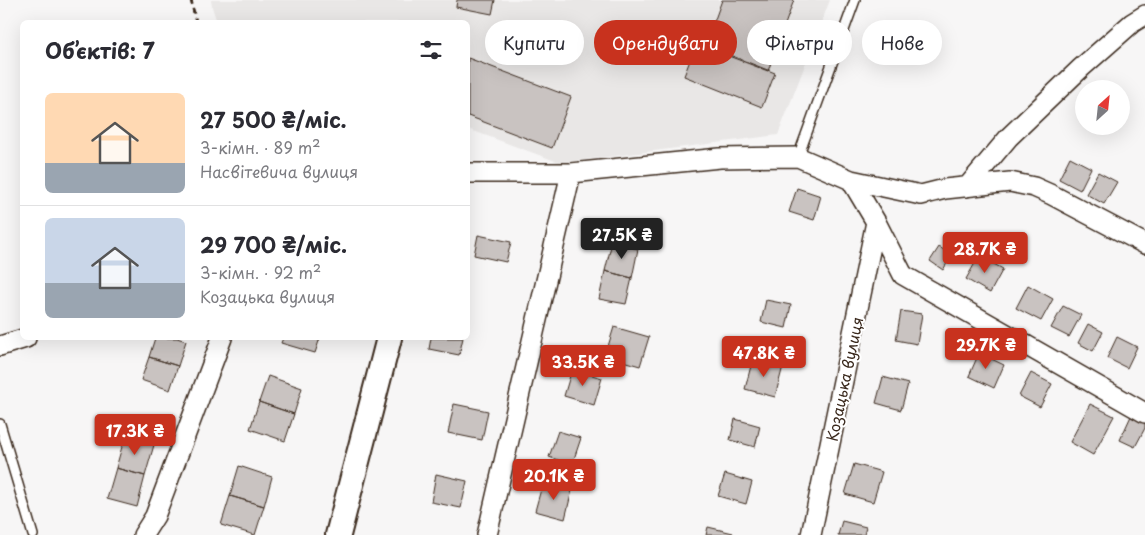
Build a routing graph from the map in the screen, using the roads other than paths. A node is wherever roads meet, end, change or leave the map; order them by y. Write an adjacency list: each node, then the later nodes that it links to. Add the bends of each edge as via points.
1 (855, 0): 3 (lane)
2 (1145, 15): 7 (street, via 1081,68 1009,137)
3 (798, 157): 4 (street, via 720,158); 6 (street)
4 (571, 172): 5 (street); 19 (street)
5 (470, 173)
6 (851, 180): 7 (street, via 921,195); 8 (street)
7 (967, 187): 9 (street, via 1010,182 1034,187)
8 (876, 222): 14 (street, via 903,275); 20 (street, Козацька вулиця)
9 (1145, 244)
10 (20, 340): 13 (street)
11 (221, 340): 17 (street, via 155,516)
12 (388, 340): 18 (street)
13 (0, 346)
14 (1145, 412)
15 (0, 424): 16 (lane)
16 (34, 535)
17 (143, 535)
18 (338, 535)
19 (487, 535)
20 (811, 535)

